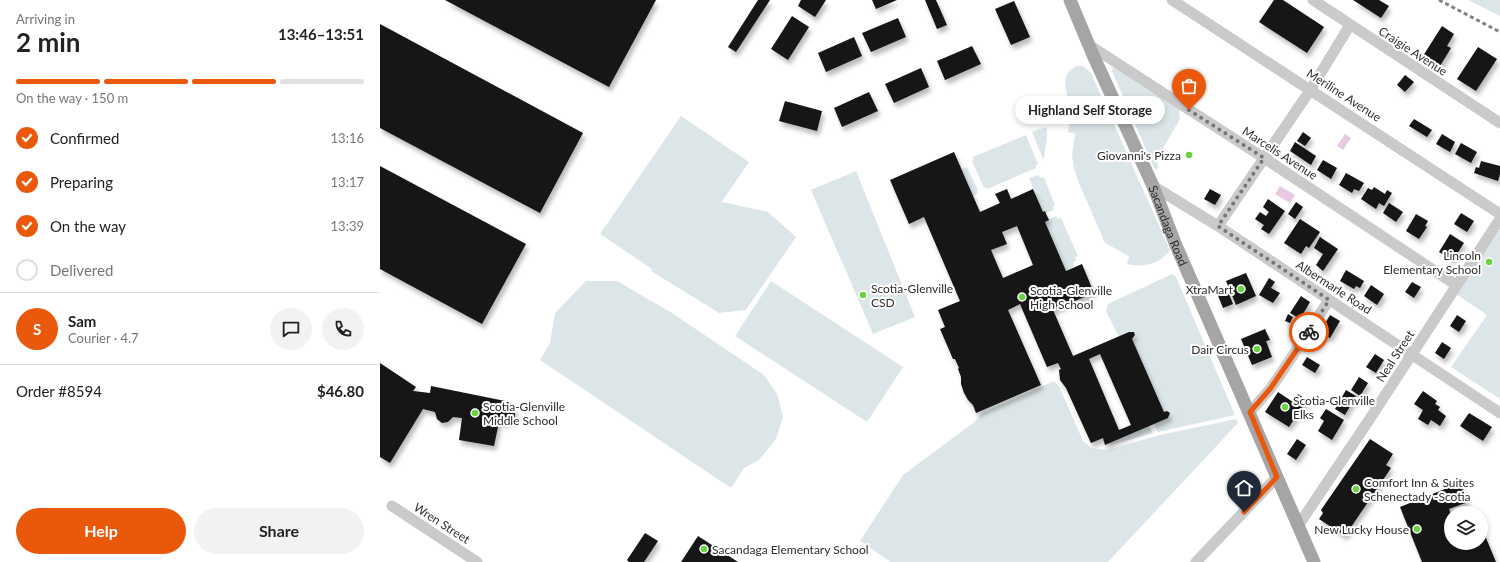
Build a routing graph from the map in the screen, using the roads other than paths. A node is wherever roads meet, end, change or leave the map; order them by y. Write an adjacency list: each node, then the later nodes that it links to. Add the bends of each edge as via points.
1 (1070, 0): 5 (main road, Sacandaga Road)
2 (1172, 0): 6 (street, Meriline Avenue)
3 (1313, 0): 4 (street, Craigie Avenue)
4 (1350, 25): 6 (street); 7 (street, Craigie Avenue)
5 (1089, 45): 8 (street, Marcelis Avenue); 9 (main road, Sacandaga Road)
6 (1311, 89): 8 (street); 10 (street, Meriline Avenue)
7 (1500, 123)
8 (1264, 158): 12 (street); 13 (street, Marcelis Avenue)
9 (1153, 186): 12 (street, Albermarle Road); 16 (main road, Sacandaga Road, via 1175,243)
10 (1500, 214)
11 (1500, 219): 13 (street, Neal Street)
12 (1218, 226): 14 (street, Albermarle Road)
13 (1456, 285): 15 (street, Neal Street)
14 (1329, 300): 15 (street, Albermarle Road); 16 (street, via 1277,380)
15 (1412, 354): 17 (street, Albermarle Road); 20 (street, Neal Street)
16 (1250, 412): 18 (main road, Sacandaga Road)
17 (1500, 413)
18 (1277, 477): 20 (main road, Sacandaga Road); 22 (street)
19 (392, 506): 21 (street, Wren Street)
20 (1298, 526): 23 (main road, Sacandaga Road)
21 (477, 562)
22 (1196, 562)
23 (1314, 562)

